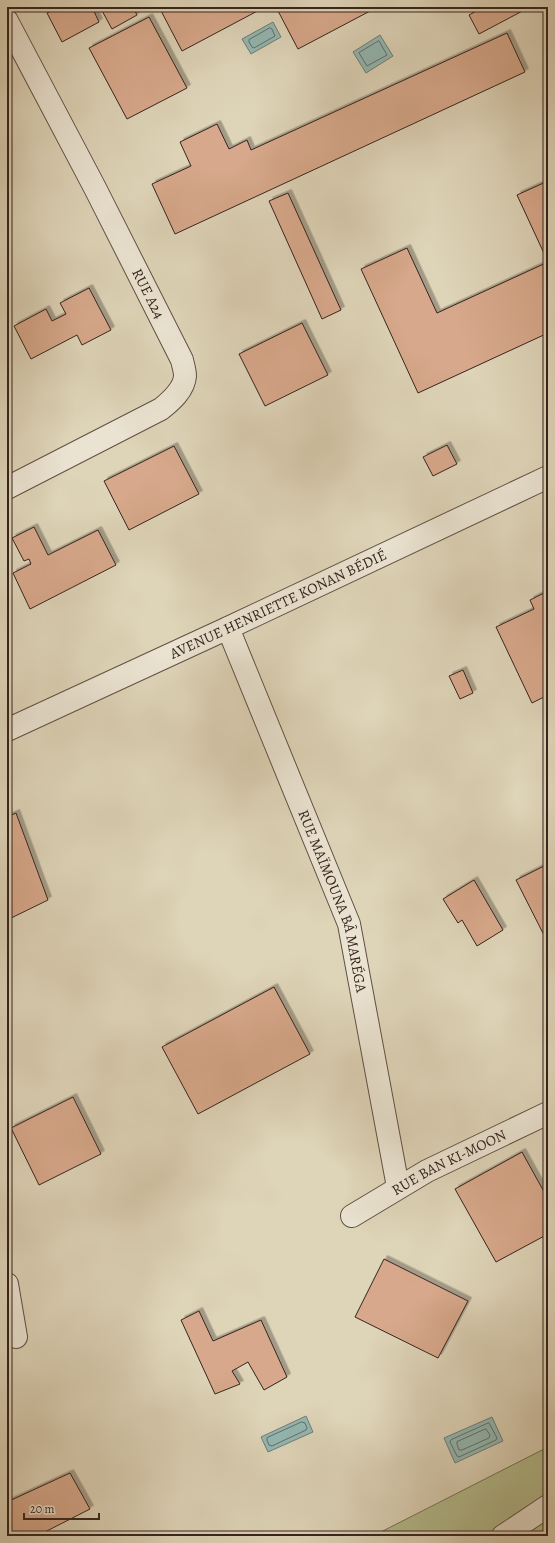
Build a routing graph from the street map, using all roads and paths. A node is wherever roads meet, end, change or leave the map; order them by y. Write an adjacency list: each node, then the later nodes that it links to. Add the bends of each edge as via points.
1 (7, 21): 3 (street, RUE A24, via 182,360 184,376 181,388 161,409)
2 (548, 477): 4 (street, AVENUE HENRIETTE KONAN BÉDIÉ)
3 (7, 488)
4 (228, 628): 5 (street, AVENUE HENRIETTE KONAN BÉDIÉ); 7 (street, RUE MAÏMOUNA BÂ MARÉGA, via 349,924)
5 (7, 730)
6 (548, 1113): 7 (street, RUE BAN KI-MOON)
7 (398, 1187): 8 (street, RUE BAN KI-MOON)
8 (352, 1216)
9 (7, 1284): 10 (street)
10 (16, 1337)
11 (548, 1506): 12 (street)
12 (503, 1536)

